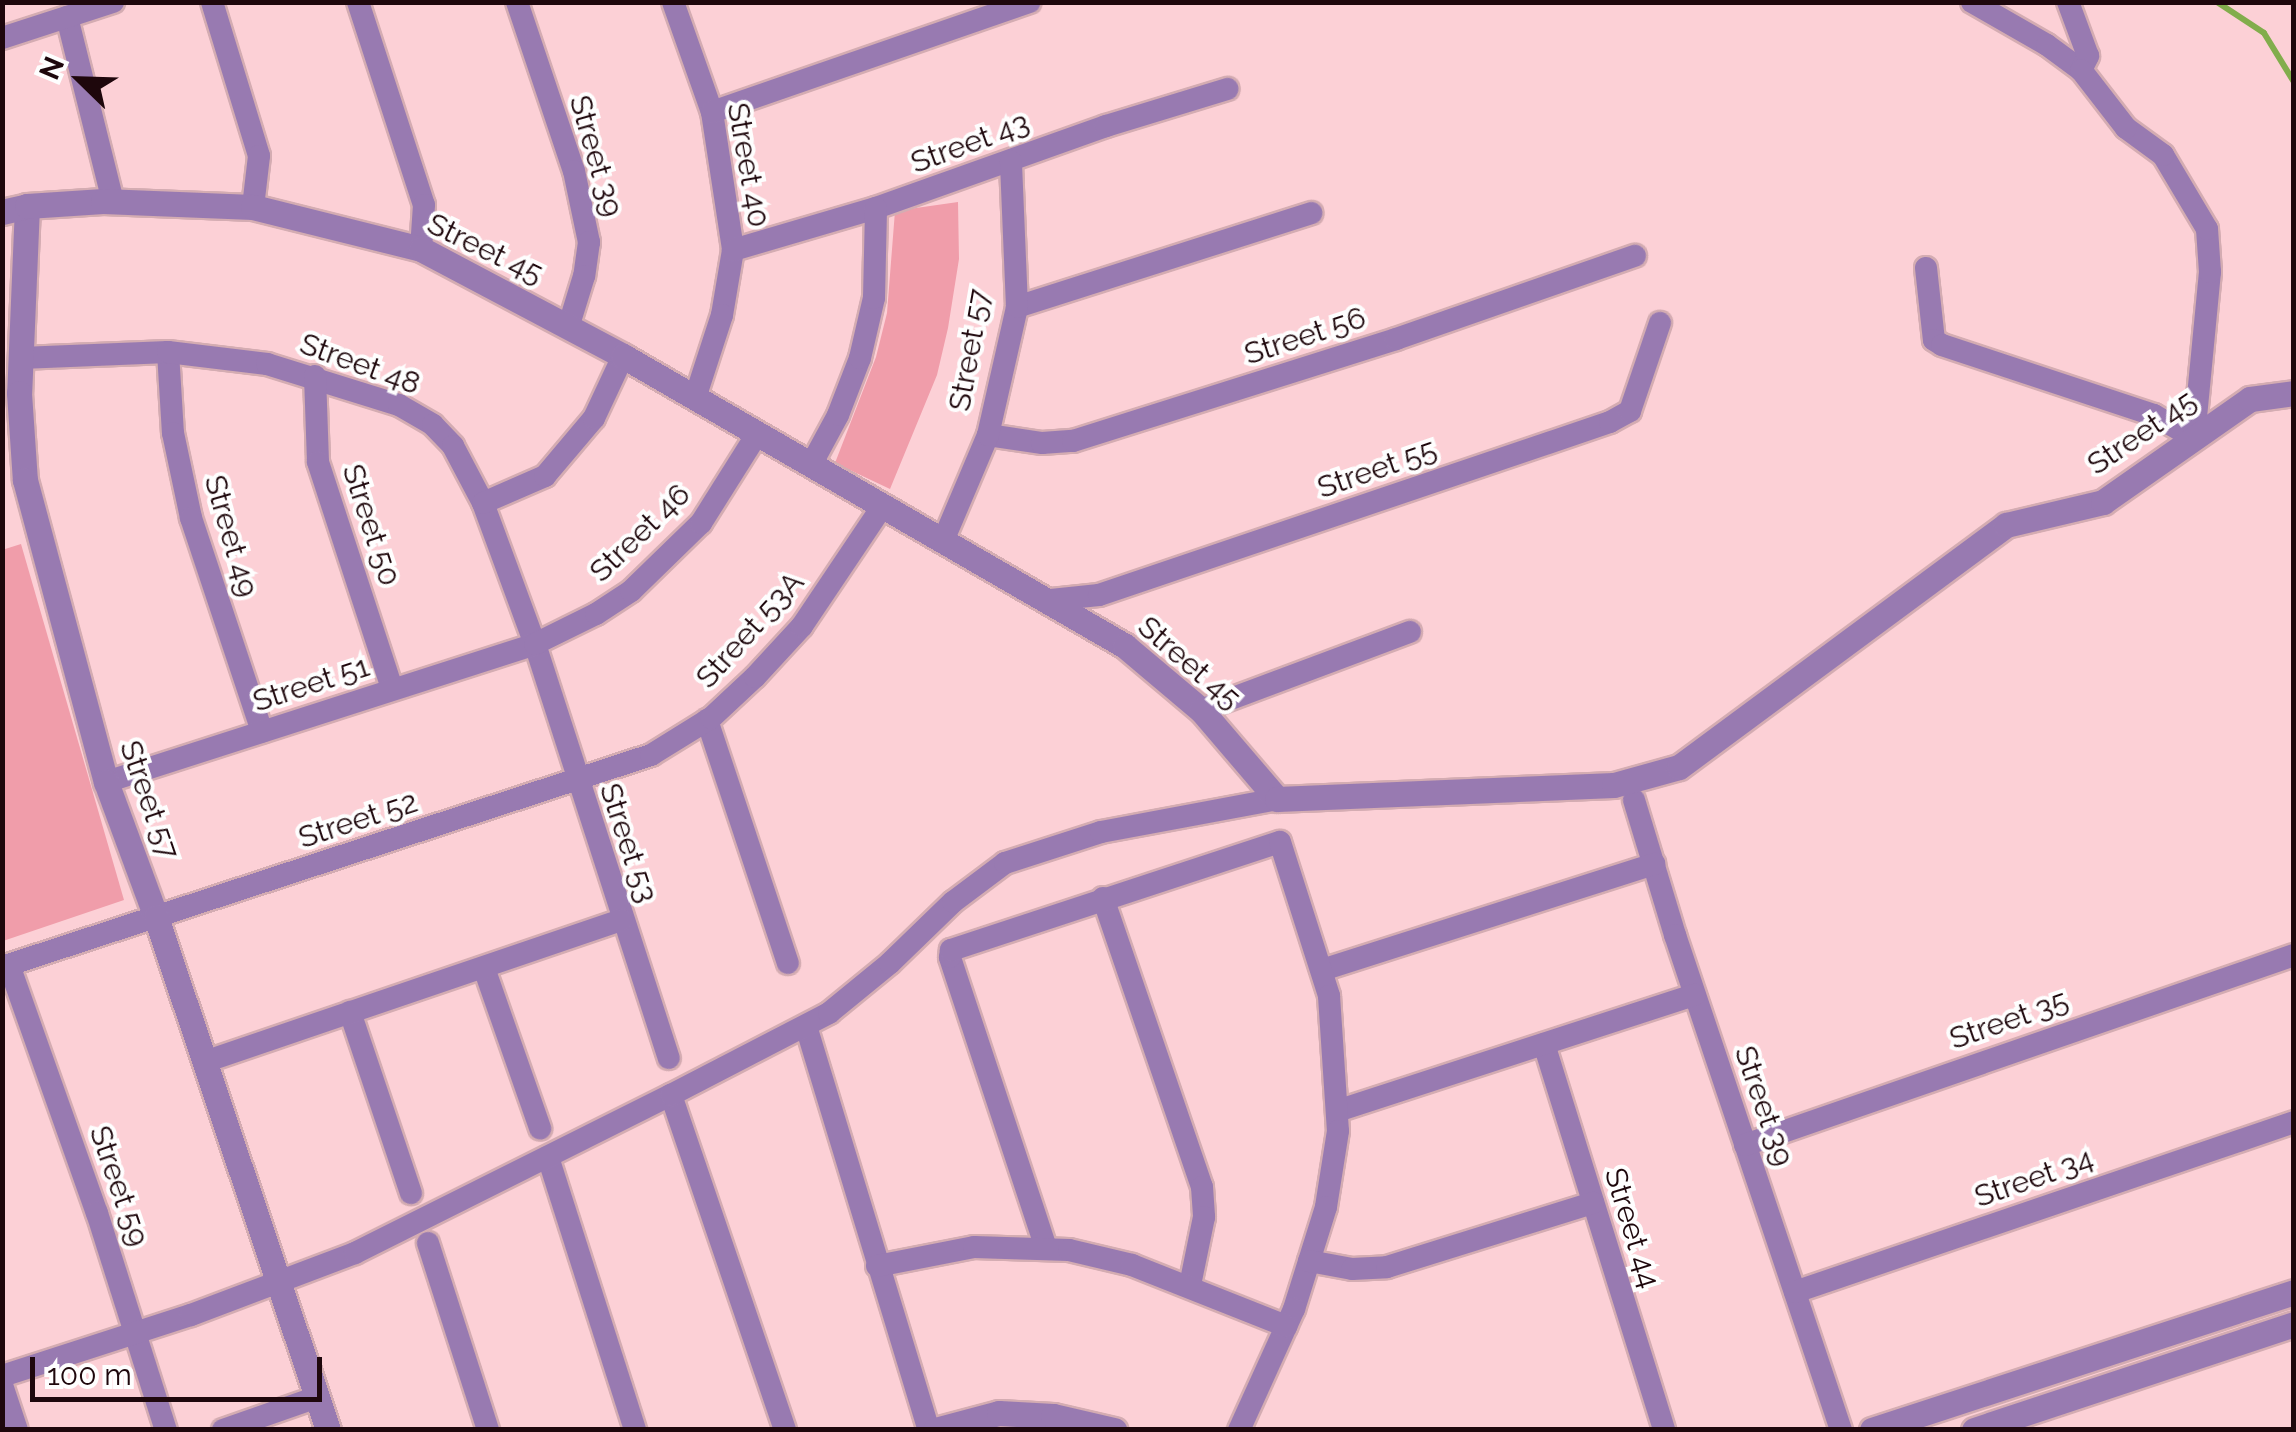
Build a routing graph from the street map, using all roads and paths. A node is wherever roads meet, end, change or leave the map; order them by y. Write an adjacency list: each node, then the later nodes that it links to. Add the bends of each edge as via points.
1 (113, 2): 9 (street)
2 (212, 2): 16 (street, via 259,156)
3 (358, 2): 20 (street, via 424,205)
4 (518, 2): 26 (street, Street 39, via 574,170 589,242)
5 (672, 2): 13 (street, Street 40)
6 (1029, 2): 13 (street)
7 (1972, 2): 11 (street)
8 (2068, 2): 11 (street, via 2088,56)
9 (67, 17): 10 (street); 15 (street)
10 (2, 38)
11 (2081, 70): 35 (street, via 2126,128 2163,155 2207,229 2210,272)
12 (1227, 88): 14 (street, Street 43)
13 (712, 112): 21 (street, Street 40)
14 (1011, 161): 17 (street, Street 43); 24 (street, Street 57)
15 (114, 201): 16 (street, Street 45); 18 (street, Street 45)
16 (253, 207): 20 (street, Street 45)
17 (876, 208): 21 (street, Street 43); 36 (street, via 874,298 860,358)
18 (15, 209): 29 (street, Street 57)
19 (1311, 214): 24 (street)
20 (420, 249): 26 (street, Street 45)
21 (733, 250): 32 (street, Street 40, via 722,316)
22 (1635, 256): 34 (street, Street 56, via 1073,441)
23 (1926, 268): 35 (street, via 1934,340 1942,346 2154,415)
24 (1017, 307): 34 (street, Street 57)
25 (1660, 323): 40 (street, Street 55, via 1630,411 1610,422 1098,595)
26 (568, 328): 28 (street, Street 45)
27 (168, 352): 29 (street, Street 48); 30 (street, Street 48); 46 (street, Street 49, via 173,433 191,518)
28 (623, 356): 32 (street, Street 45); 37 (street, via 594,418 545,476)
29 (21, 358): 48 (street, Street 57, via 25,480)
30 (316, 376): 37 (street, Street 48, via 433,425 466,466); 43 (street, Street 50, via 318,462)
31 (2294, 393): 35 (street, Street 45, via 2250,399)
32 (695, 398): 33 (street, Street 45)
33 (758, 434): 36 (street, Street 45); 42 (street, Street 46, via 700,523 631,591)
34 (988, 435): 39 (street, Street 57)
35 (2194, 438): 49 (street, Street 45, via 2103,502 2006,525 1680,767 1614,785)
36 (810, 465): 38 (street, Street 45)
37 (484, 503): 42 (street, Street 48)
38 (882, 507): 39 (street, Street 45); 45 (street, Street 53A, via 802,626)
39 (943, 541): 40 (street, Street 45)
40 (1051, 600): 44 (street, Street 45, via 1125,646)
41 (1410, 632): 44 (street)
42 (536, 644): 43 (street, Street 51); 47 (street, Street 53)
43 (392, 689): 46 (street, Street 51)
44 (1201, 710): 49 (street, Street 45)
45 (707, 720): 47 (street, Street 53A, via 651,755); 56 (street)
46 (262, 732): 48 (street, Street 51)
47 (578, 781): 53 (street, Street 52); 54 (street, Street 53)
48 (106, 782): 53 (street, Street 57)
49 (1278, 798): 62 (street, via 1102,832 1005,863 875,976)
50 (1634, 800): 51 (street, Street 39)
51 (1654, 864): 59 (street); 60 (street, Street 39)
52 (1103, 898): 59 (street, via 1280,842); 75 (street, via 952,950 950,958); 79 (street, via 1202,1187 1204,1216)
53 (156, 917): 57 (street, Street 52); 65 (street, Street 57)
54 (622, 920): 58 (street); 64 (street, Street 53)
55 (2294, 956): 70 (street, Street 35)
56 (788, 963)
57 (6, 966): 84 (street, Street 59)
58 (484, 968): 61 (street); 69 (street)
59 (1322, 970): 67 (street)
60 (1695, 995): 63 (street); 70 (street, Street 39)
61 (350, 1012): 65 (street); 72 (street)
62 (806, 1026): 66 (street); 77 (street)
63 (1544, 1044): 67 (street); 73 (street, Street 44)
64 (669, 1058)
65 (204, 1062): 78 (street, Street 57)
66 (672, 1095): 71 (street); 96 (street)
67 (1337, 1110): 76 (street, via 1326,1207)
68 (2294, 1122): 80 (street, Street 34)
69 (540, 1128)
70 (1745, 1144): 80 (street, Street 39)
71 (548, 1157): 78 (street); 95 (street)
72 (411, 1193)
73 (1593, 1203): 76 (street, via 1387,1267); 100 (street, Street 44)
74 (428, 1243): 94 (street)
75 (1046, 1248): 77 (street, via 974,1247); 79 (street)
76 (1309, 1261): 83 (street)
77 (877, 1266): 97 (street)
78 (280, 1284): 84 (street); 87 (street, Street 57)
79 (1190, 1285): 83 (street)
80 (1795, 1292): 101 (street, Street 39)
81 (2294, 1292): 88 (street)
82 (2294, 1324): 104 (street)
83 (1286, 1326): 99 (street)
84 (136, 1334): 85 (street); 91 (street, Street 59)
85 (2, 1376)
86 (2, 1385): 90 (street)
87 (317, 1397): 92 (street); 93 (street, Street 57)
88 (1955, 1404): 102 (street); 103 (street)
89 (1083, 1426): 97 (street, via 999,1413); 98 (street)
90 (17, 1430)
91 (166, 1430)
92 (224, 1430)
93 (328, 1430)
94 (488, 1430)
95 (635, 1430)
96 (785, 1430)
97 (932, 1430)
98 (1114, 1430)
99 (1239, 1430)
100 (1664, 1430)
101 (1841, 1430)
102 (1872, 1430)
103 (1965, 1430)
104 (1974, 1430)

